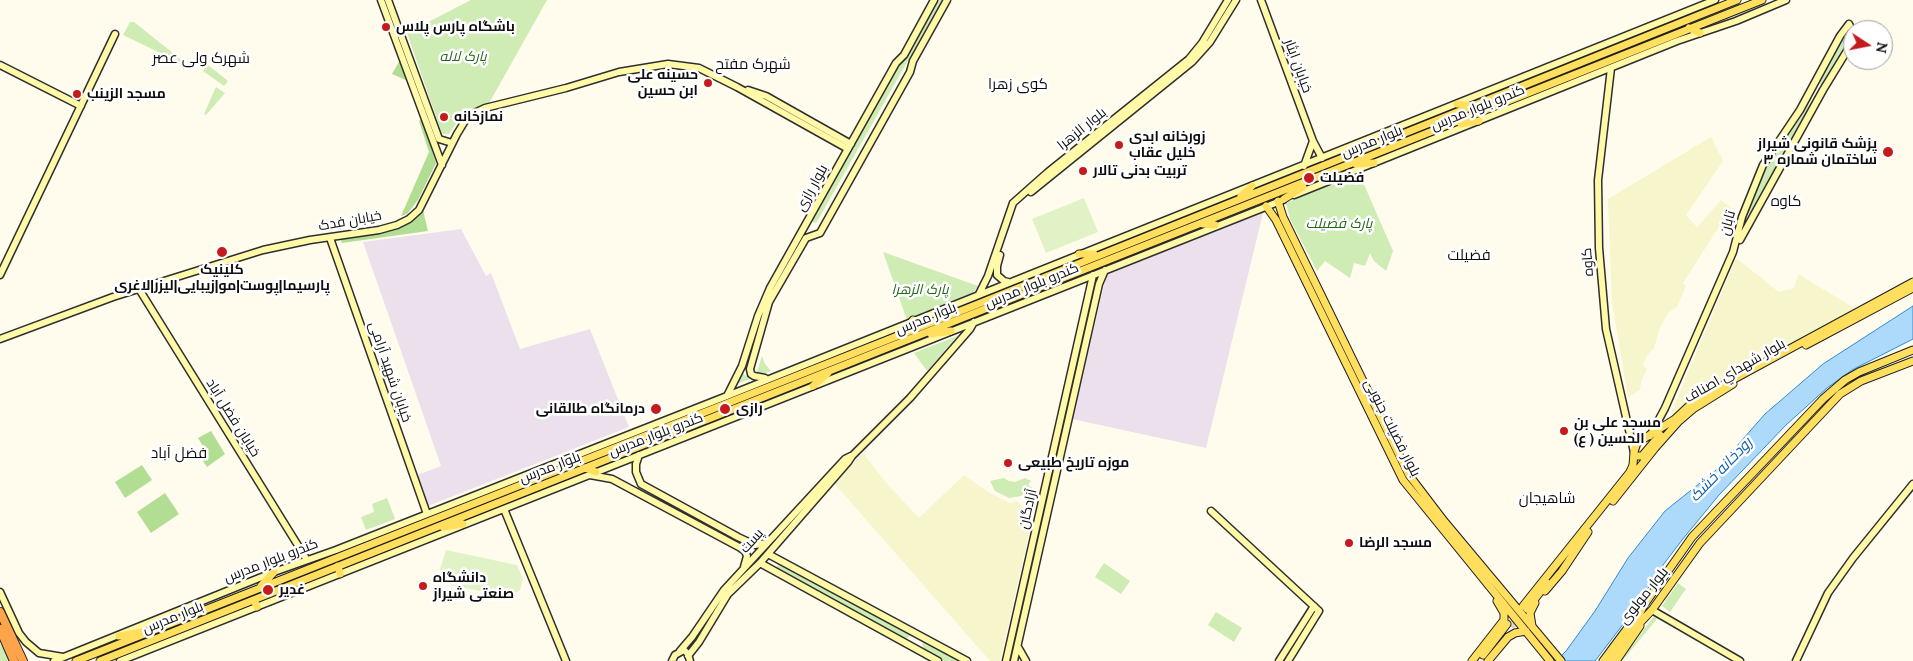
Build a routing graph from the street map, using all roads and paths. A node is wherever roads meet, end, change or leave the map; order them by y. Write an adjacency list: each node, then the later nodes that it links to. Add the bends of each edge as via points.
1 (380, 0): 32 (main road)
2 (388, 0): 32 (main road)
3 (934, 0): 36 (main road, بلوار رازی)
4 (947, 0): 51 (main road, بلوار رازی)
5 (1228, 0): 62 (main road, بلوار الزهرا, via 1189,59 1014,203)
6 (1236, 0): 61 (main road, بلوار الزهرا, via 1210,42 1192,62 1017,205 999,257)
7 (1260, 0): 34 (main road, خیابان ایثار)
8 (1715, 0): 12 (main road, کندرو بلوار مدرس)
9 (1736, 0): 13 (main road, بلوار مدرس)
10 (1762, 0): 15 (main road, بلوار مدرس)
11 (1786, 0): 17 (main road, کندرو بلوار مدرس)
12 (1699, 6): 13 (main road); 14 (main road); 20 (main road, کندرو بلوار مدرس)
13 (1707, 11): 14 (main road, بلوار مدرس)
14 (1695, 16): 20 (main road, بلوار مدرس)
15 (1688, 29): 17 (main road); 19 (main road); 27 (main road, بلوار مدرس)
16 (1843, 32): 24 (main road, تابان)
17 (1700, 33): 19 (main road, کندرو بلوار مدرس)
18 (115, 34): 29 (main road)
19 (1677, 41): 23 (main road, کندرو بلوار مدرس)
20 (1617, 43): 25 (main road, بلوار مدرس); 28 (main road, کندرو بلوار مدرس)
21 (1843, 57): 26 (main road)
22 (0, 65): 29 (main road)
23 (1611, 68): 31 (main road, کندرو بلوار مدرس); 88 (main road, کاوه, via 1598,180 1599,248 1606,329)
24 (1814, 85): 26 (main road); 55 (main road, تابان, via 1763,165 1742,218)
25 (1521, 86): 27 (main road); 30 (main road, بلوار مدرس)
26 (1823, 90): 55 (main road)
27 (1524, 95): 33 (main road, بلوار مدرس)
28 (1457, 104): 30 (main road); 37 (main road, کندرو بلوار مدرس)
29 (81, 106): 60 (main road)
30 (1472, 106): 44 (main road, بلوار مدرس)
31 (1479, 121): 33 (main road); 38 (main road, کندرو بلوار مدرس)
32 (429, 124): 35 (main road, via 439,138); 40 (main road)
33 (1448, 126): 39 (main road, بلوار مدرس)
34 (1312, 141): 37 (main road, خیابان ایثار); 41 (main road)
35 (452, 143): 36 (main road, خیابان فدک, via 468,116 475,113 619,72 668,64 708,72); 40 (main road, خیابان فدک)
36 (849, 147): 48 (main road, بلوار رازی)
37 (1322, 158): 41 (main road, کندرو بلوار مدرس)
38 (1374, 163): 39 (main road); 45 (main road, کندرو بلوار مدرس)
39 (1351, 164): 42 (main road, بلوار مدرس)
40 (442, 165): 52 (main road, خیابان فدک, via 419,210 409,219 379,230)
41 (1304, 166): 43 (main road, کندرو بلوار مدرس)
42 (1314, 179): 45 (main road); 49 (main road, بلوار مدرس)
43 (1252, 186): 44 (main road); 56 (main road, کندرو بلوار مدرس)
44 (1237, 200): 53 (main road, بلوار مدرس)
45 (1281, 200): 46 (main road, کندرو بلوار مدرس); 47 (main road, بلوار فضیلت جنوبی)
46 (1266, 206): 47 (main road, بلوار فضیلت جنوبی); 50 (main road, کندرو بلوار مدرس)
47 (1279, 219): 124 (main road, بلوار فضیلت جنوبی, via 1409,475)
48 (806, 224): 51 (main road, via 809,230); 82 (main road, بلوار رازی, via 763,302 742,366)
49 (1200, 224): 50 (main road); 54 (main road, بلوار مدرس)
50 (1215, 225): 58 (main road, کندرو بلوار مدرس)
51 (820, 233): 80 (main road, بلوار رازی, via 806,238 763,319 751,374)
52 (330, 238): 68 (main road, خیابان فدک, via 263,250); 109 (main road, خیابان شهید آرامی)
53 (1140, 238): 54 (main road); 57 (main road, بلوار مدرس)
54 (1144, 246): 74 (main road, بلوار مدرس)
55 (1733, 252): 84 (main road, تابان)
56 (1079, 254): 57 (main road); 63 (main road, کندرو بلوار مدرس)
57 (1100, 254): 73 (main road, بلوار مدرس)
58 (1105, 270): 59 (main road, کندرو بلوار مدرس); 66 (main road, آزادگان)
59 (1093, 274): 64 (main road, آزادگان); 71 (main road, کندرو بلوار مدرس)
60 (0, 275)
61 (997, 275): 62 (main road, via 993,281); 63 (main road)
62 (987, 278): 69 (main road, بلوار الزهرا)
63 (1008, 282): 69 (main road, کندرو بلوار مدرس)
64 (1091, 282): 66 (main road); 114 (main road, آزادگان)
65 (1913, 282): 86 (main road, بلوار شهداي اصناف, via 1712,391 1692,403)
66 (1099, 284): 115 (main road, آزادگان)
67 (1913, 288): 86 (main road, بلوار شهداي اصناف, via 1712,396)
68 (138, 289): 75 (main road, خیابان فدک); 122 (main road, خیابان فضل آباد)
69 (979, 294): 70 (main road, کندرو بلوار مدرس)
70 (913, 320): 73 (main road); 80 (main road, کندرو بلوار مدرس)
71 (974, 322): 72 (main road, کندرو بلوار مدرس); 76 (main road, پست)
72 (954, 330): 74 (main road); 76 (main road, via 961,333); 81 (main road, کندرو بلوار مدرس)
73 (902, 333): 87 (main road, بلوار مدرس)
74 (920, 335): 79 (main road, بلوار مدرس)
75 (0, 340)
76 (959, 342): 112 (main road, پست)
77 (1913, 350): 92 (main road, بلوار مولوی, via 1845,380)
78 (1913, 361): 95 (main road, بلوار مولوی, via 1849,387)
79 (832, 370): 81 (main road); 83 (main road, بلوار مدرس)
80 (768, 378): 82 (main road, کندرو بلوار مدرس)
81 (813, 386): 85 (main road, کندرو بلوار مدرس)
82 (727, 396): 93 (main road, کندرو بلوار مدرس)
83 (736, 408): 85 (main road); 90 (main road, بلوار مدرس)
84 (1665, 408): 86 (main road); 89 (main road, تابان)
85 (746, 413): 97 (main road, کندرو بلوار مدرس)
86 (1677, 420): 89 (main road, بلوار شهداي اصناف); 94 (main road, via 1642,456 1636,456); 113 (main road, بلوار شهداي اصناف)
87 (653, 432): 90 (main road); 96 (main road, بلوار مدرس)
88 (1630, 434): 91 (main road); 94 (main road, کاوه)
89 (1649, 437): 91 (main road, بلوار شهداي اصناف)
90 (656, 440): 99 (main road, بلوار مدرس)
91 (1641, 440): 94 (main road)
92 (1780, 445): 95 (main road); 136 (main road, بلوار مولوی, via 1692,537)
93 (584, 451): 96 (main road); 98 (main road); 102 (main road, کندرو بلوار مدرس)
94 (1634, 452): 133 (main road, بلوار شهداي اصناف, via 1630,472)
95 (1786, 452): 138 (main road, بلوار مولوی, via 1700,543)
96 (594, 455): 98 (main road, بلوار مدرس)
97 (639, 455): 99 (main road, کندرو بلوار مدرس); 101 (main road, via 636,472)
98 (579, 461): 106 (main road, بلوار مدرس)
99 (588, 471): 100 (main road); 104 (main road); 111 (main road, بلوار مدرس)
100 (580, 478): 107 (main road)
101 (639, 480): 104 (main road, via 632,482); 116 (main road, via 647,488)
102 (502, 484): 105 (main road, کندرو بلوار مدرس); 106 (main road)
103 (1913, 484): 182 (main road, via 1828,593)
104 (632, 490): 118 (main road)
105 (486, 491): 106 (main road); 109 (main road, کندرو بلوار مدرس)
106 (496, 494): 120 (main road, بلوار مدرس)
107 (504, 508): 110 (main road); 165 (main road)
108 (1212, 511): 137 (main road)
109 (427, 514): 119 (main road, کندرو بلوار مدرس)
110 (463, 524): 111 (main road); 127 (main road)
111 (436, 527): 127 (main road, بلوار مدرس)
112 (786, 528): 117 (main road, پست); 121 (main road, پست)
113 (1588, 532): 133 (main road, بلوار شهداي اصناف, via 1525,607); 142 (main road, via 1532,607)
114 (1035, 533): 115 (main road); 168 (main road, آزادگان)
115 (1042, 535): 150 (main road, آزادگان)
116 (741, 539): 117 (main road, via 755,545); 118 (main road, via 742,544)
117 (767, 543): 126 (main road, پست)
118 (737, 546): 126 (main road, via 747,556)
119 (336, 550): 120 (main road); 122 (main road, کندرو بلوار مدرس)
120 (348, 553): 131 (main road, بلوار مدرس)
121 (768, 554): 123 (main road); 125 (main road, پست)
122 (307, 560): 129 (main road, کندرو بلوار مدرس)
123 (780, 560): 128 (main road, via 774,565); 167 (main road)
124 (1472, 560): 130 (main road, بلوار فضیلت جنوبی); 134 (main road, بلوار فضیلت جنوبی)
125 (760, 563): 128 (main road); 149 (main road, پست, via 728,594)
126 (744, 569): 147 (main road, پست, via 724,590)
127 (339, 570): 135 (main road, بلوار مدرس)
128 (775, 571): 166 (main road)
129 (274, 572): 131 (main road); 145 (main road, کندرو بلوار مدرس)
130 (1481, 576): 142 (main road, بلوار فضیلت جنوبی); 173 (main road, via 1501,606 1504,620)
131 (259, 589): 140 (main road, بلوار مدرس)
132 (0, 592): 154 (main road, via 19,633 30,646 44,654)
133 (1530, 596): 134 (main road, via 1523,601)
134 (1511, 600): 142 (main road, بلوار فضیلت جنوبی)
135 (255, 603): 144 (main road, بلوار مدرس); 152 (main road)
136 (1644, 606): 146 (main road, بلوار مولوی); 178 (main road)
137 (1317, 608): 171 (main road); 172 (main road)
138 (1652, 610): 146 (main road, بلوار مولوی); 180 (main road); 181 (main road)
139 (0, 612): 151 (highway)
140 (172, 623): 143 (main road, بلوار مدرس); 144 (main road)
141 (0, 629): 151 (highway)
142 (1529, 629): 155 (main road, بلوار فضیلت جنوبی); 176 (main road, via 1508,637); 177 (main road, بلوار فضیلت جنوبی)
143 (156, 630): 145 (main road); 161 (main road, بلوار مدرس)
144 (174, 631): 162 (main road, بلوار مدرس)
145 (119, 636): 154 (main road, کندرو بلوار مدرس)
146 (1628, 636): 179 (main road)
147 (692, 637): 149 (main road, via 692,642); 153 (main road, پست)
148 (0, 639): 151 (highway)
149 (699, 642): 156 (main road, پست)
150 (1018, 642): 169 (main road, آزادگان); 170 (main road)
151 (13, 650): 158 (highway); 159 (highway)
152 (146, 651): 163 (main road); 164 (main road)
153 (680, 651): 156 (main road, via 686,652); 157 (main road, پست)
154 (64, 657): 160 (main road, کندرو بلوار مدرس)
155 (1559, 658)
156 (688, 659)
157 (671, 660)
158 (14, 661)
159 (23, 661)
160 (54, 661)
161 (76, 661)
162 (100, 661)
163 (120, 661)
164 (135, 661)
165 (566, 661)
166 (938, 661)
167 (967, 661)
168 (1006, 661)
169 (1014, 661)
170 (1026, 661)
171 (1279, 661)
172 (1288, 661)
173 (1472, 661)
174 (1478, 661): 175 (main road, via 1509,626)
175 (1483, 661)
176 (1488, 661)
177 (1550, 661)
178 (1603, 661)
179 (1610, 661)
180 (1616, 661)
181 (1740, 661)
182 (1796, 661)

